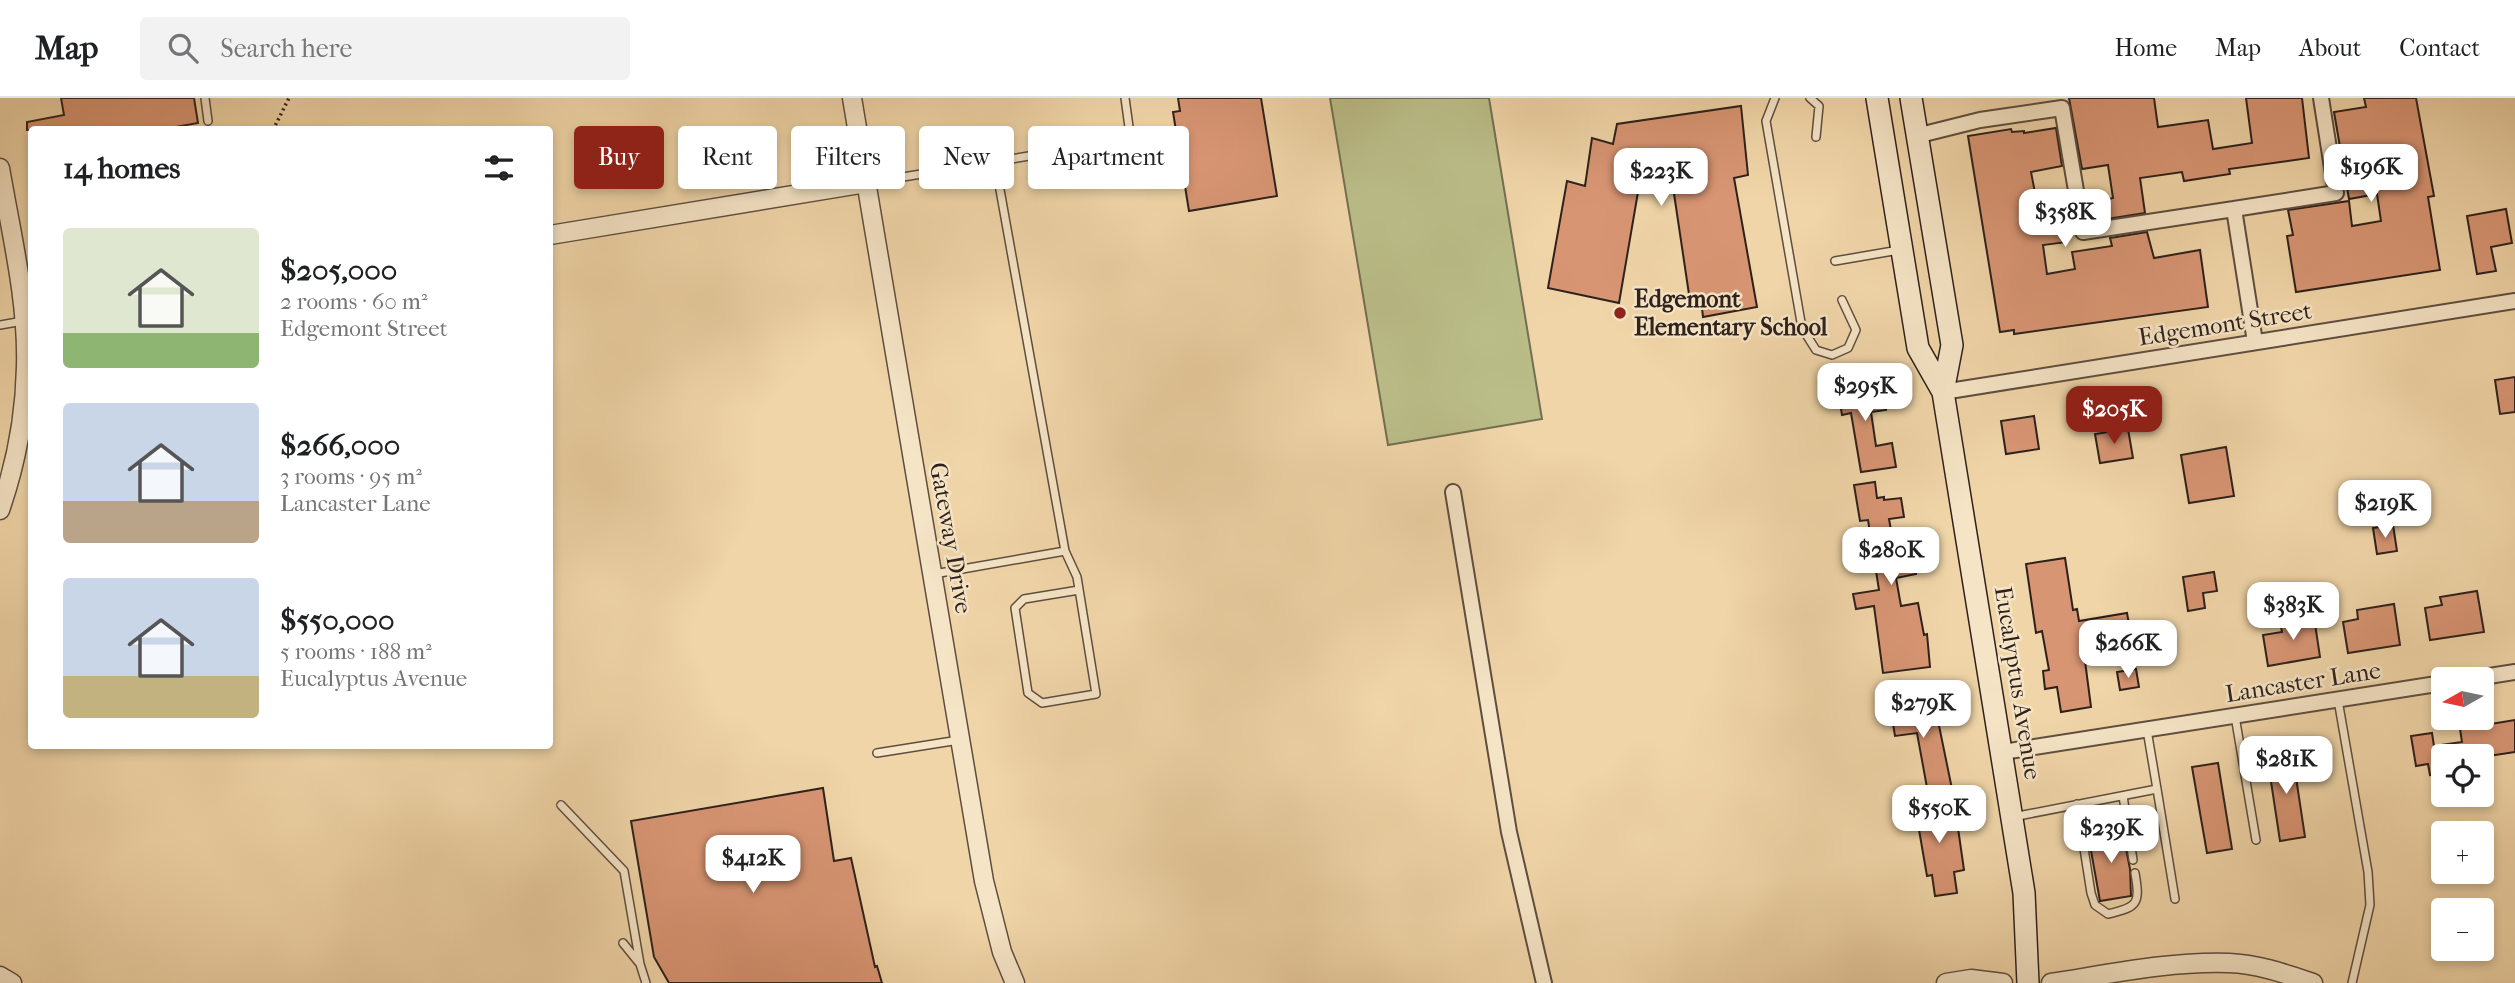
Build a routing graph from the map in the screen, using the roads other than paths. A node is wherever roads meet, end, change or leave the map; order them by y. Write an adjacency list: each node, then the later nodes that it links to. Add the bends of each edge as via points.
1 (205, 98): 10 (lane)
2 (852, 98): 11 (street, Gateway Drive)
3 (1125, 98): 14 (lane, via 1129,127 1113,142)
4 (1775, 98): 23 (lane, via 1766,121 1802,328 1816,350 1832,355 1848,348 1856,330)
5 (1810, 98): 13 (lane, via 1819,106)
6 (1877, 98): 21 (main road, Eucalyptus Avenue)
7 (1911, 98): 12 (main road, Eucalyptus Avenue)
8 (2321, 98): 19 (street, via 2336,193)
9 (2061, 103): 12 (street); 19 (street, via 2083,232)
10 (208, 121)
11 (857, 126)
12 (1916, 136): 28 (main road, Eucalyptus Avenue, via 1952,345)
13 (1816, 137)
14 (1014, 159)
15 (0, 169): 25 (street)
16 (835, 189): 20 (street)
17 (867, 189): 32 (street, Gateway Drive)
18 (1000, 189): 31 (lane)
19 (2234, 209): 27 (street)
20 (553, 235)
21 (1903, 250): 22 (lane); 28 (main road, Eucalyptus Avenue, via 1918,348)
22 (1835, 261)
23 (1842, 300)
24 (2515, 300): 27 (street, Edgemont Street)
25 (27, 320): 26 (lane); 30 (street, via 22,421)
26 (0, 324)
27 (2255, 342): 28 (street, Edgemont Street)
28 (1943, 392): 42 (main road, Eucalyptus Avenue)
29 (1452, 492): 58 (street, via 1509,832)
30 (0, 510)
31 (1065, 551): 32 (lane); 33 (lane)
32 (932, 575): 40 (street, Gateway Drive)
33 (1079, 590): 33 (lane, via 1096,694 1042,703 1028,693 1015,608 1024,599)
34 (2515, 672): 35 (street)
35 (2494, 675)
36 (2431, 685): 37 (street, Lancaster Lane)
37 (2338, 700): 38 (street, Lancaster Lane); 64 (lane, via 2370,905)
38 (2235, 716): 39 (street, Lancaster Lane); 48 (lane)
39 (2147, 730): 42 (street, Lancaster Lane); 43 (lane)
40 (960, 740): 41 (lane); 57 (street, Gateway Drive, via 984,881)
41 (877, 752)
42 (2003, 752): 47 (main road, Eucalyptus Avenue)
43 (2157, 789): 44 (lane); 51 (lane)
44 (2123, 796): 45 (lane); 49 (lane)
45 (2077, 804): 47 (lane); 50 (lane, via 2095,905 2108,914 2129,909 2139,894)
46 (561, 805): 53 (lane, via 624,870)
47 (2013, 817): 61 (main road, Eucalyptus Avenue, via 2024,893)
48 (2256, 840)
49 (2133, 860)
50 (2135, 873)
51 (2175, 899)
52 (623, 943): 53 (lane)
53 (640, 964): 56 (lane)
54 (0, 976): 55 (street)
55 (12, 983)
56 (646, 983)
57 (1014, 983)
58 (1544, 983)
59 (1946, 983): 60 (street, via 1972,979)
60 (2003, 983)
61 (2028, 983)
62 (2051, 983): 63 (street, via 2165,966 2231,963)
63 (2313, 983)
64 (2352, 983)

